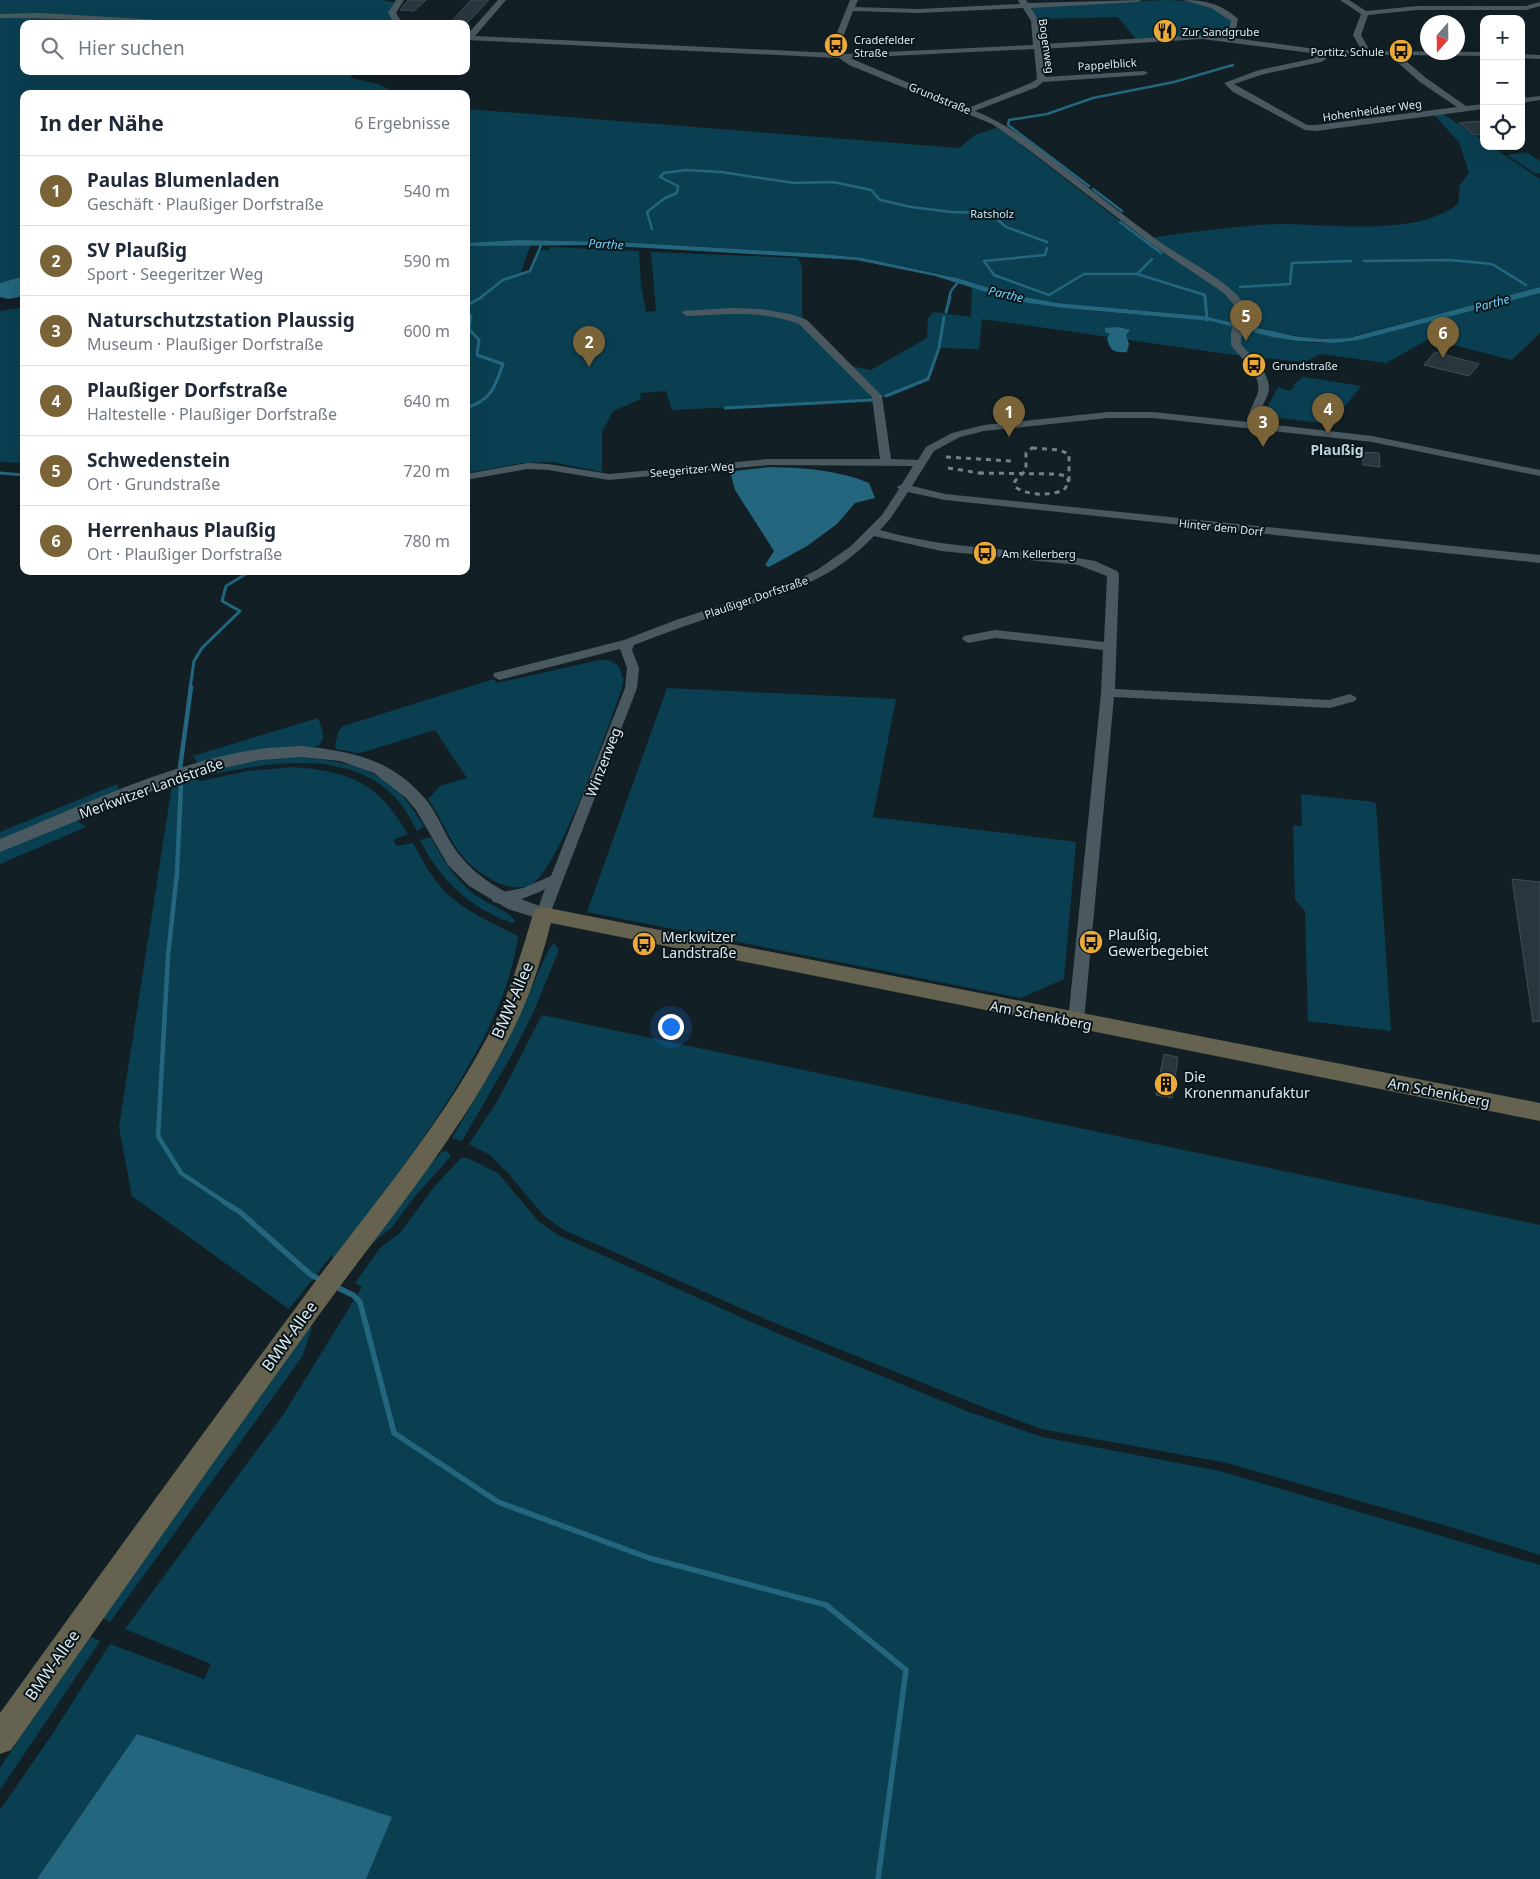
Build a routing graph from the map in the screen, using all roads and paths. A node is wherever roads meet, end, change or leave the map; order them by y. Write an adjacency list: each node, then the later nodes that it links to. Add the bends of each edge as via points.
1 (400, 0): 16 (street, via 392,13)
2 (502, 0): 17 (street)
3 (854, 0): 11 (street)
4 (1138, 0): 7 (street)
5 (1187, 0): 19 (street, via 1228,13 1235,22)
6 (1344, 0): 13 (street)
7 (1086, 1): 8 (street)
8 (1024, 3): 11 (street, via 918,11); 20 (street, Bogenweg, via 1035,21)
9 (1540, 4): 10 (street)
10 (1526, 8): 12 (street); 13 (street, via 1417,8)
11 (850, 9): 25 (street, via 836,45)
12 (1540, 10)
13 (1365, 13): 22 (street, via 1357,35)
14 (0, 16): 15 (street)
15 (126, 20)
16 (396, 20)
17 (470, 36)
18 (470, 38): 25 (street)
19 (1230, 39): 20 (street, via 1202,37); 21 (street)
20 (1038, 46): 25 (street); 29 (street, Bogenweg)
21 (1323, 52): 22 (street); 33 (street, Hohenheidaer Weg, via 1318,60 1228,83 1311,128)
22 (1367, 52): 23 (street)
23 (1391, 53): 24 (street); 33 (street)
24 (1480, 54)
25 (841, 56): 34 (street, Grundstraße)
26 (1525, 56): 27 (street)
27 (1540, 57)
28 (1144, 73): 29 (street, Pappelblick)
29 (1041, 80): 34 (street, Bogenweg)
30 (1540, 98): 31 (street)
31 (1525, 100)
32 (1480, 107): 33 (street, Hohenheidaer Weg)
33 (1465, 109)
34 (969, 110): 36 (street, Grundstraße, via 995,122 1028,145 1160,246 1227,291 1239,304 1236,345 1254,365 1264,384)
35 (687, 313): 37 (street, via 758,312 803,322 878,396)
36 (1253, 425): 38 (street, Plaußiger Dorfstraße, via 1132,414 1009,425 973,430 949,438 930,449); 39 (street, Plaußiger Dorfstraße, via 1372,439)
37 (886, 461): 38 (street, Seegeritzer Weg); 40 (street, Seegeritzer Weg, via 768,462 609,477 526,466)
38 (919, 463): 41 (street, Plaußiger Dorfstraße)
39 (1540, 473)
40 (470, 476)
41 (903, 487): 42 (street, Plaußiger Dorfstraße, via 886,517); 43 (street, Hinter dem Dorf, via 945,497)
42 (872, 532): 45 (street, Plaußiger Dorfstraße, via 839,561 799,584); 46 (street, via 944,548 1101,566 1113,574)
43 (1540, 559)
44 (968, 639): 46 (street, via 995,634)
45 (628, 643): 47 (street, Plaußiger Dorfstraße); 51 (street, Winzerweg, via 626,650 633,668 631,688)
46 (1111, 647): 48 (street)
47 (499, 676)
48 (1108, 693): 49 (street, via 1330,704); 54 (street)
49 (1350, 698)
50 (0, 846): 52 (street, Merkwitzer Landstraße, via 126,794 236,758 289,751 340,756 388,774 411,793 454,860 467,875)
51 (556, 879): 52 (street, via 526,892); 53 (street, Winzerweg)
52 (498, 898): 53 (street, Merkwitzer Landstraße)
53 (543, 914): 54 (main road, Am Schenkberg); 56 (main road, BMW-Allee, via 522,984 474,1081 435,1140 343,1262)
54 (1076, 1022): 55 (main road, Am Schenkberg)
55 (1540, 1112)
56 (0, 1739)

